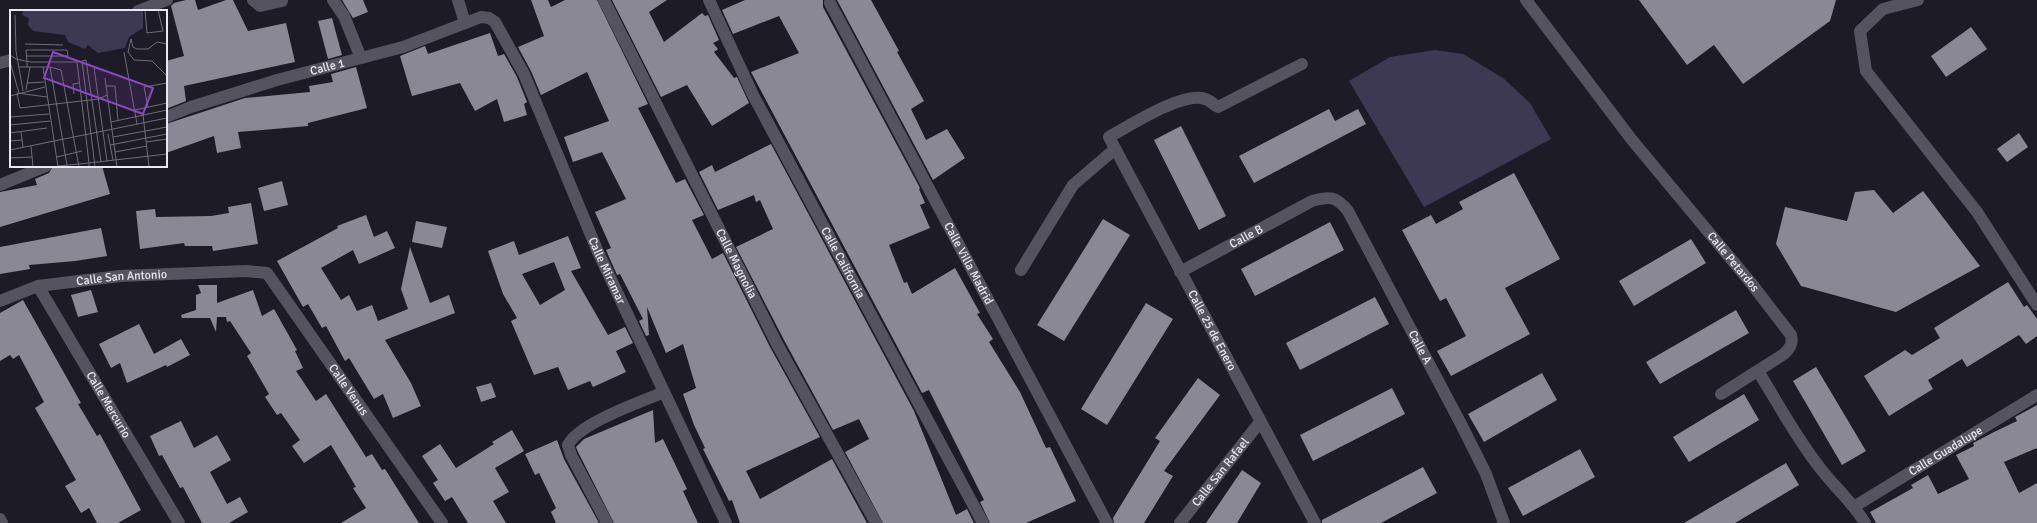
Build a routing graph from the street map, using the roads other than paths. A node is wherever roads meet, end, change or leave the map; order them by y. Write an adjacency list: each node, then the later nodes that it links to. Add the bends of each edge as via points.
1 (167, 0): 11 (street)
2 (253, 0): 9 (street, via 260,6)
3 (333, 0): 14 (street, via 353,34)
4 (458, 0): 13 (street)
5 (604, 0): 41 (street, Calle Magnolia, via 777,344)
6 (709, 0): 42 (street, Calle California, via 753,95)
7 (1526, 0): 29 (street, Calle Petardos, via 1632,140 1752,283 1791,335 1790,348)
8 (1918, 0): 28 (street, via 1883,9 1860,31 1866,71 1977,212)
9 (282, 1)
10 (830, 3): 43 (street, Calle Villa Madrid)
11 (141, 10)
12 (489, 18): 13 (street, Calle 1); 30 (street, Calle Miramar, via 498,27 524,74 598,252)
13 (464, 23): 14 (street, Calle 1, via 403,47)
14 (361, 58): 18 (street, Calle 1, via 277,80)
15 (10, 60): 16 (street)
16 (0, 64)
17 (1302, 64): 19 (street, Calle 25 de Enero, via 1218,107 1205,98 1179,100 1109,137)
18 (167, 117)
19 (1115, 149): 23 (street, via 1074,185); 25 (street, Calle 25 de Enero)
20 (44, 167): 21 (street)
21 (0, 185)
22 (1312, 202): 25 (street, Calle B); 46 (street, Calle A, via 1327,197 1340,202 1348,211 1461,424 1486,474)
23 (1021, 270)
24 (246, 271): 26 (street, Calle San Antonio, via 120,276); 38 (street, Calle Venus, via 267,273)
25 (1180, 272): 33 (street, Calle 25 de Enero)
26 (38, 286): 27 (street, Calle San Antonio); 37 (street, Calle Mercurio)
27 (0, 301)
28 (2037, 305)
29 (1758, 371): 31 (street, Calle Petardos); 34 (street, via 1812,458)
30 (664, 392): 39 (street, via 592,425 574,436 568,445); 40 (street, Calle Miramar)
31 (1721, 394)
32 (2037, 395): 34 (street, Calle Guadalupe)
33 (1260, 422): 44 (street, Calle San Rafael); 45 (street, Calle 25 de Enero)
34 (1855, 506): 47 (street)
35 (0, 519): 36 (street)
36 (2, 523)
37 (179, 523)
38 (442, 523)
39 (606, 523)
40 (726, 523)
41 (876, 523)
42 (983, 523)
43 (1106, 523)
44 (1180, 523)
45 (1315, 523)
46 (1504, 523)
47 (1865, 523)

